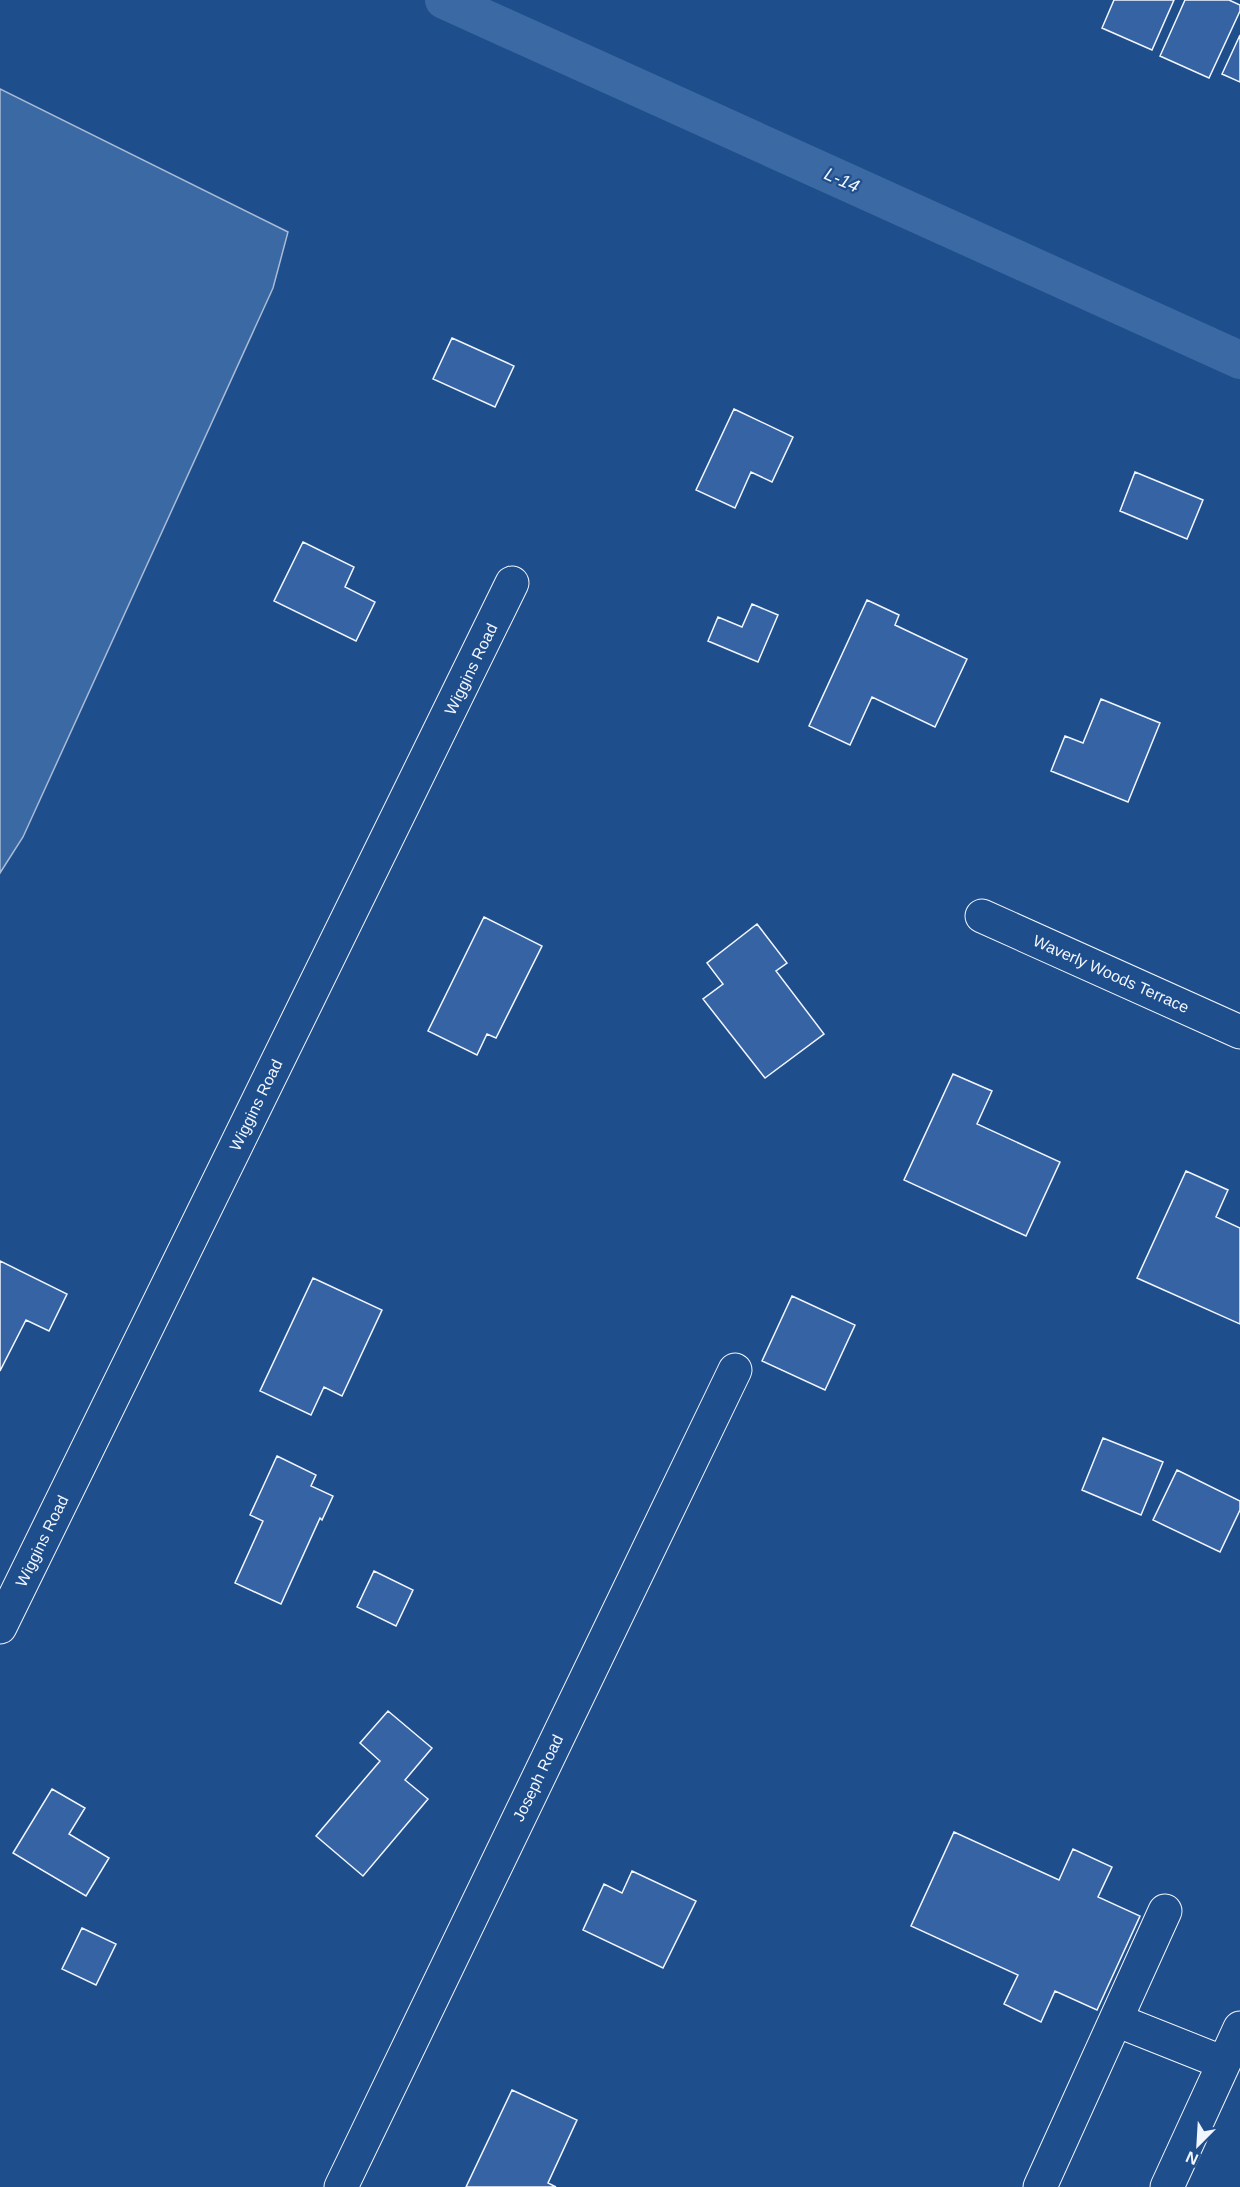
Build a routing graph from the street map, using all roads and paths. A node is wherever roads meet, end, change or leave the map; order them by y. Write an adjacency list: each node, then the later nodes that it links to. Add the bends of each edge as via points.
1 (512, 584): 5 (street, Wiggins Road)
2 (982, 916): 3 (street, Waverly Woods Terrace)
3 (1240, 1032)
4 (735, 1370): 10 (street, Joseph Road)
5 (0, 1627)
6 (1165, 1911): 7 (street)
7 (1116, 2020): 9 (street); 11 (street)
8 (1240, 2028): 9 (street)
9 (1224, 2063): 12 (street)
10 (341, 2187)
11 (1040, 2187)
12 (1167, 2187)

